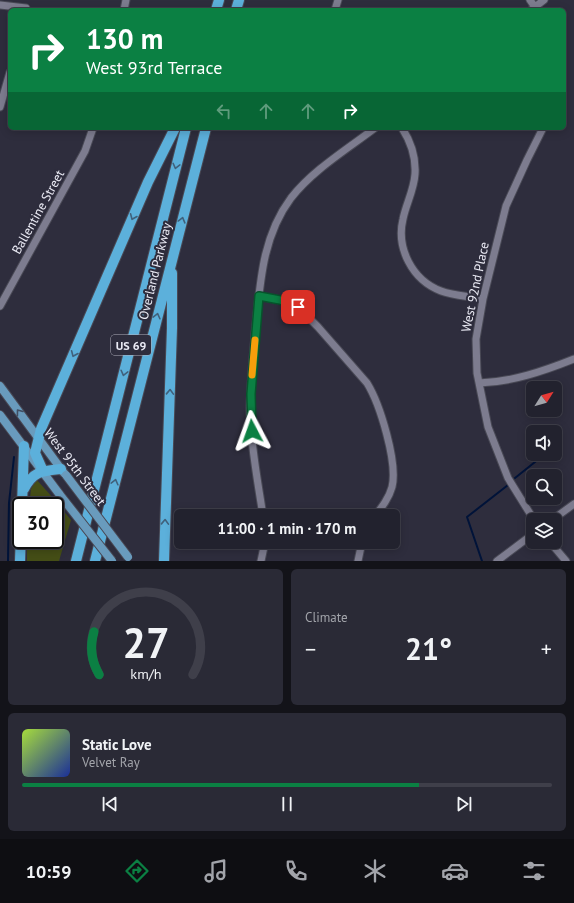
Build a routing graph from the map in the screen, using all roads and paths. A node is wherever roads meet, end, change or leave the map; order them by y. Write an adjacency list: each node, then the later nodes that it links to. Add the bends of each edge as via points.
1 (544, 0): 4 (street)
2 (0, 5): 3 (street)
3 (20, 8)
4 (535, 8)
5 (8, 79): 6 (street)
6 (0, 107)
7 (92, 130): 17 (street, Ballentine Street, via 85,151)
8 (174, 130): 22 (highway, one-way to 22, via 148,182)
9 (185, 130): 40 (highway, Overland Parkway / US 69, one-way to 40)
10 (205, 130): 14 (highway, Overland Parkway / US 69, one-way to 10)
11 (372, 130): 15 (street, via 317,172 291,198 268,244 262,266)
12 (403, 130): 16 (street, via 415,160 414,184 401,228 402,245 410,264 421,278 434,288)
13 (542, 130): 16 (street, West 92nd Place, via 506,206)
14 (172, 257): 41 (highway, Overland Parkway / US 69, one-way to 14); 43 (highway, one-way to 14)
15 (259, 296): 29 (street, via 250,413); 30 (street, via 298,307 367,383 373,393 394,468 390,492)
16 (483, 299): 19 (street, West 92nd Place, via 476,339)
17 (0, 306)
18 (574, 359): 19 (street, via 527,375)
19 (479, 383): 31 (street, West 92nd Place, via 488,427 498,453 508,478)
20 (0, 386): 22 (main road, West 95th Street, one-way to 20)
21 (0, 415): 23 (main road)
22 (38, 437): 24 (highway, via 35,453); 25 (main road, West 95th Street)
23 (24, 446): 24 (main road); 26 (highway)
24 (43, 471): 25 (highway); 26 (highway, via 35,474); 42 (main road, bridge)
25 (63, 472): 38 (main road, West 95th Street, bridge)
26 (24, 489): 27 (highway)
27 (23, 497)
28 (574, 504): 32 (street)
29 (262, 509)
30 (380, 509)
31 (530, 513)
32 (562, 513)
33 (526, 539): 46 (street)
34 (20, 549): 39 (highway)
35 (264, 549): 44 (street)
36 (361, 549): 45 (street)
37 (556, 549): 47 (street)
38 (129, 559)
39 (20, 561)
40 (76, 561)
41 (95, 561)
42 (112, 561)
43 (164, 561)
44 (261, 561)
45 (358, 561)
46 (497, 561)
47 (566, 561)

